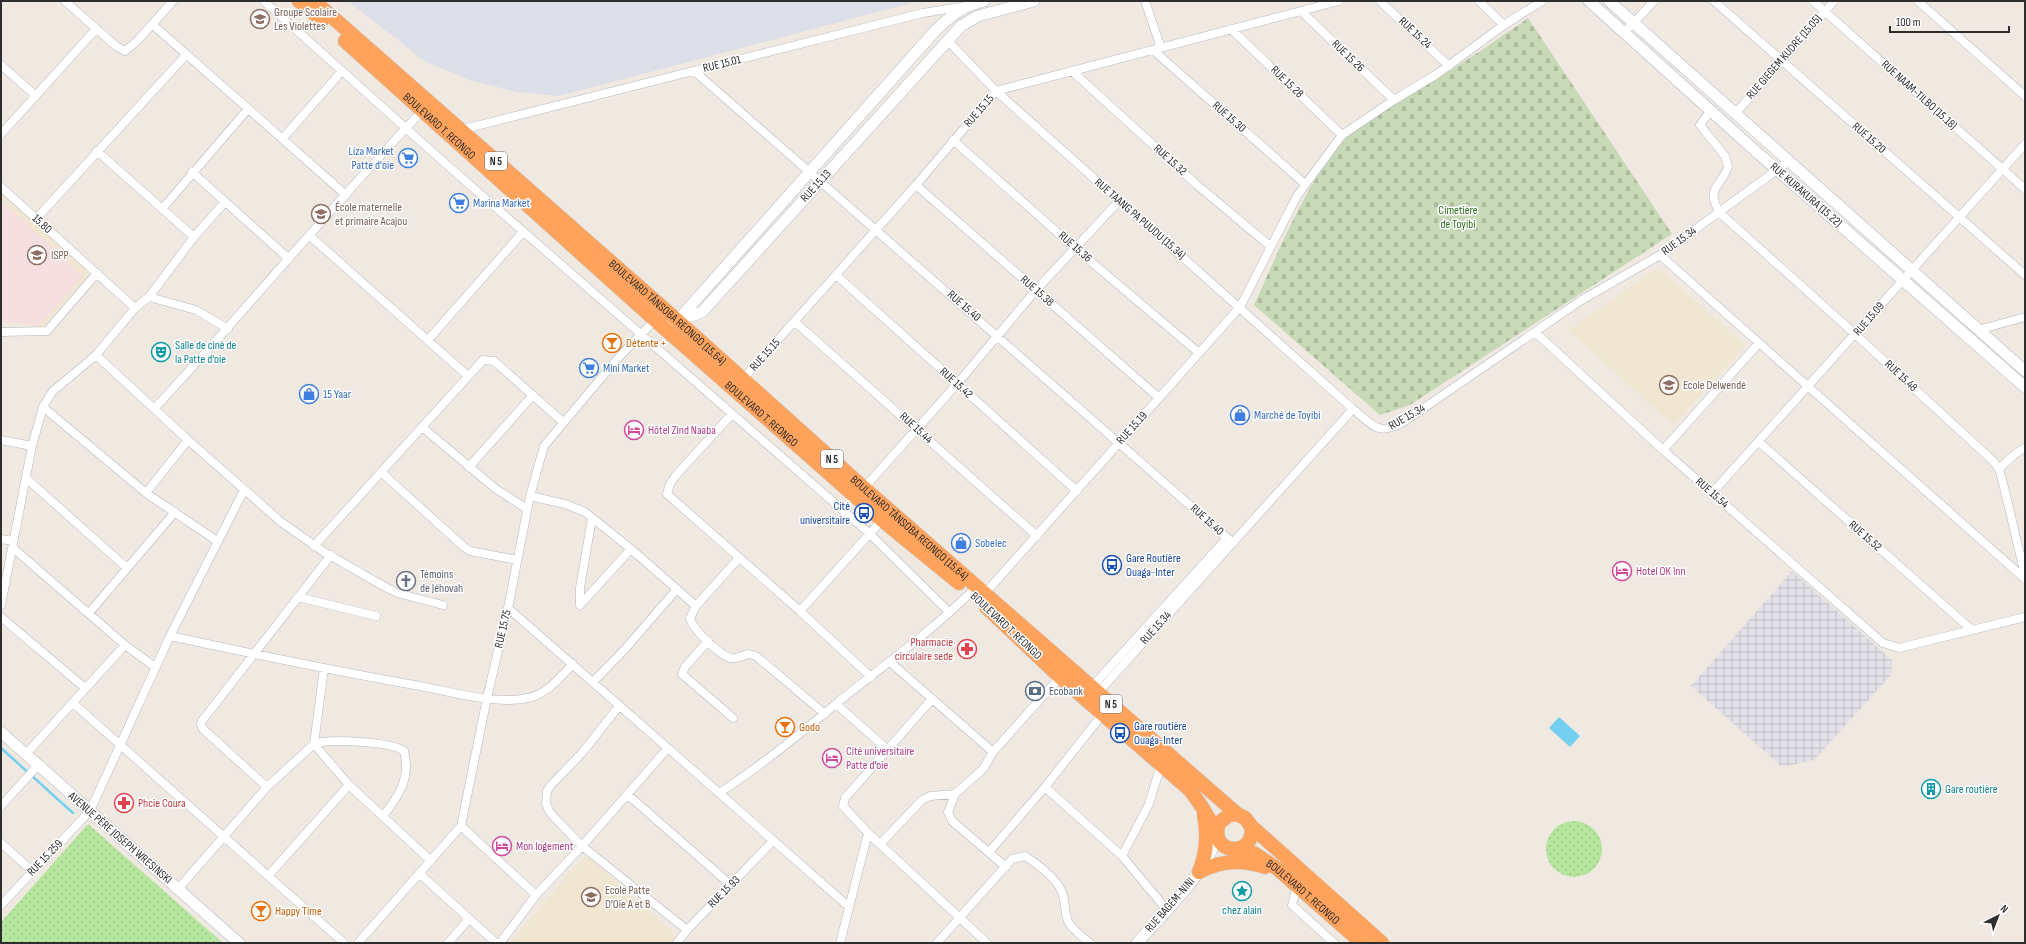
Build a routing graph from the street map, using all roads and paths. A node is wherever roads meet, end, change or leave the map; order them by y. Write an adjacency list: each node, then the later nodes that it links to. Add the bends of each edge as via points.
1 (65, 1): 26 (street)
2 (173, 1): 24 (street)
3 (264, 1): 36 (street)
4 (299, 1): 44 (highway, BOULEVARD T. REONGO / N 5)
5 (314, 1): 47 (highway, BOULEVARD TÂNSOBA REONGO (15.64) / N 5)
6 (984, 1): 20 (main road, RUE 15.01)
7 (1034, 1): 29 (main road, via 978,16 961,26)
8 (1145, 1): 30 (street, RUE 15.30)
9 (1339, 1): 22 (street, RUE 15.15)
10 (1380, 1): 34 (street, RUE 15.24)
11 (1479, 1): 25 (street)
12 (1542, 1): 25 (street, RUE 15.19)
13 (1589, 1): 28 (main road, RUE KURAKURA (15.22))
14 (1609, 1): 23 (main road, RUE KURAKURA (15.22))
15 (1654, 1): 23 (street)
16 (1714, 1): 32 (street, RUE 15.20)
17 (1813, 1): 21 (street, RUE NAAM-TILBO (15.18))
18 (1834, 1): 21 (street, RUE GIEGEM KUDRE (15.05))
19 (1918, 1): 40 (street)
20 (966, 6): 37 (street, RUE 15.01, via 923,13); 58 (main road, RUE 15.13, via 935,31)
21 (1825, 11): 32 (street, RUE GIEGEM KUDRE (15.05)); 55 (street, RUE NAAM-TILBO (15.18))
22 (1302, 12): 27 (street, RUE 15.15); 41 (street, RUE 15.26)
23 (1634, 23): 28 (street); 45 (main road, RUE KURAKURA (15.22))
24 (152, 24): 26 (street, via 125,50 116,46); 31 (street)
25 (1504, 25): 34 (street, RUE 15.19)
26 (96, 29): 39 (street)
27 (1231, 29): 30 (street, RUE 15.15); 49 (street, RUE 15.28)
28 (1624, 33): 43 (main road, RUE KURAKURA (15.22))
29 (946, 40): 38 (street, RUE TAANG PA PUUDU (15.34)); 59 (main road, RUE 15.13)
30 (1157, 49): 35 (street, RUE 15.15); 60 (street, RUE 15.30)
31 (186, 55): 42 (street); 53 (street)
32 (1781, 61): 45 (street, RUE GIEGEM KUDRE (15.05)); 69 (street, RUE 15.20)
33 (1, 65): 39 (street)
34 (1449, 66): 41 (street, RUE 15.19)
35 (1072, 70): 38 (street, RUE 15.15); 75 (street, RUE 15.32, via 1196,184)
36 (342, 71): 46 (street); 50 (street)
37 (694, 71): 47 (street, RUE 15.01); 58 (street, RUE 15.40)
38 (996, 91): 51 (street, RUE 15.15); 65 (street, RUE TAANG PA PUUDU (15.34))
39 (36, 96): 48 (street)
40 (2025, 96)
41 (1394, 100): 49 (street, RUE 15.19)
42 (248, 109): 50 (street); 57 (street)
43 (1711, 110): 56 (main road, RUE KURAKURA (15.22)); 68 (street, via 1700,125 1725,156 1728,166 1713,193 1712,200)
44 (422, 111): 46 (street); 89 (highway, BOULEVARD T. REONGO / N 5)
45 (1735, 114): 54 (main road, RUE KURAKURA (15.22))
46 (406, 128): 64 (street); 72 (street)
47 (460, 130): 90 (highway, BOULEVARD TÂNSOBA REONGO (15.64) / N 5)
48 (1, 134)
49 (1342, 135): 60 (street, RUE 15.19)
50 (282, 138): 64 (street)
51 (953, 140): 61 (street, RUE 15.15); 76 (street, RUE 15.36)
52 (2025, 144): 55 (street, RUE 15.09)
53 (97, 151): 67 (street); 70 (street)
54 (1788, 162): 56 (street, RUE 15.34); 79 (main road, RUE KURAKURA (15.22))
55 (2001, 168): 63 (street, RUE NAAM-TILBO (15.18)); 69 (street, RUE 15.09)
56 (1778, 170): 68 (street, RUE 15.34); 83 (main road, RUE KURAKURA (15.22))
57 (192, 172): 66 (street); 67 (street)
58 (809, 173): 59 (street, RUE 15.40); 90 (main road, RUE 15.13)
59 (819, 182): 71 (street, RUE 15.40); 90 (main road, RUE 15.13, via 702,312)
60 (1305, 184): 75 (street, RUE 15.19)
61 (916, 185): 71 (street, RUE 15.15); 84 (street, RUE 15.38)
62 (1, 187): 70 (street, 15.80)
63 (2025, 189)
64 (346, 195): 73 (street)
65 (1119, 201): 76 (street); 86 (street, RUE TAANG PA PUUDU (15.34))
66 (225, 202): 74 (street); 78 (street)
67 (162, 209): 74 (street)
68 (1719, 212): 77 (street, RUE 15.34); 97 (street, RUE 15.48)
69 (1959, 216): 79 (street, RUE 15.09); 82 (street, RUE 15.20)
70 (36, 219): 80 (street, 15.80)
71 (876, 229): 81 (street, RUE 15.15); 98 (street, RUE 15.40)
72 (523, 232): 96 (street); 99 (street)
73 (310, 236): 78 (street); 99 (street)
74 (194, 237): 85 (street)
75 (1271, 246): 86 (street, RUE 15.19)
76 (1075, 248): 84 (street); 101 (street, RUE 15.36)
77 (1660, 255): 95 (street, RUE 15.34, via 1580,301); 100 (street)
78 (289, 259): 92 (street)
79 (1912, 271): 83 (street, RUE 15.09); 93 (main road, RUE KURAKURA (15.22))
80 (97, 273): 87 (street, 15.80); 94 (street, via 47,332)
81 (836, 275): 91 (street, RUE 15.15); 106 (street, RUE 15.42)
82 (2025, 275)
83 (1904, 280): 97 (street, RUE 15.09); 107 (main road, RUE KURAKURA (15.22))
84 (1036, 290): 98 (street); 110 (street, RUE 15.38)
85 (149, 297): 87 (street); 92 (street, via 196,310)
86 (1240, 307): 101 (street, RUE 15.19); 113 (street, RUE TAANG PA PUUDU (15.34))
87 (135, 308): 102 (street)
88 (2025, 317): 93 (street)
89 (655, 320): 90 (main road, RUE 15.13); 96 (street, RUE 15.75); 138 (highway, BOULEVARD T. REONGO / N 5)
90 (678, 321): 105 (highway, BOULEVARD TÂNSOBA REONGO (15.64) / N 5)
91 (795, 322): 105 (street, RUE 15.15); 117 (street, RUE 15.44)
92 (228, 329): 112 (street)
93 (1978, 330): 103 (main road, RUE KURAKURA (15.22))
94 (1, 332)
95 (1535, 332): 113 (street, RUE 15.34, via 1402,423 1388,429 1381,430); 124 (street, RUE 15.54)
96 (640, 334): 114 (street); 115 (street, RUE 15.75)
97 (1856, 334): 108 (street, RUE 15.09); 126 (street, RUE 15.48)
98 (997, 335): 106 (street); 120 (street, RUE 15.40)
99 (428, 340): 104 (street)
100 (1759, 344): 108 (street); 124 (street)
101 (1199, 353): 110 (street, RUE 15.19)
102 (96, 355): 111 (street, via 52,392); 112 (street)
103 (2025, 371)
104 (468, 376): 109 (street, via 483,360 494,361); 116 (street)
105 (742, 379): 129 (highway, BOULEVARD TÂNSOBA REONGO (15.64) / N 5)
106 (957, 384): 117 (street); 131 (street, RUE 15.42)
107 (2025, 387)
108 (1808, 388): 121 (street, RUE 15.09); 152 (street)
109 (533, 395): 115 (street); 125 (street)
110 (1159, 398): 120 (street, RUE 15.19)
111 (43, 407): 122 (street); 132 (street)
112 (154, 409): 119 (street)
113 (1353, 409): 142 (street, RUE 15.34)
114 (732, 414): 139 (street); 148 (street, via 677,474 667,494)
115 (564, 422): 134 (street, RUE 15.75, via 544,446)
116 (422, 427): 125 (street); 127 (street)
117 (916, 428): 129 (street); 140 (street, RUE 15.44)
118 (1, 440): 122 (street)
119 (188, 440): 130 (street); 132 (street)
120 (1120, 442): 131 (street, RUE 15.19); 142 (street, RUE 15.40)
121 (1759, 442): 133 (street, RUE 15.09); 166 (street, RUE 15.52)
122 (32, 446): 128 (street)
123 (2025, 448): 126 (street)
124 (1663, 450): 133 (street, RUE 15.54)
125 (469, 467): 135 (street)
126 (1999, 469): 151 (street, RUE 15.48)
127 (381, 472): 145 (street); 149 (street, via 464,547)
128 (27, 479): 144 (street); 150 (street)
129 (864, 488): 154 (highway, BOULEVARD TÂNSOBA REONGO (15.64) / N 5)
130 (244, 490): 143 (street); 145 (street)
131 (1077, 490): 140 (street, RUE 15.19)
132 (146, 493): 136 (street)
133 (1712, 493): 166 (street, RUE 15.54, via 1883,643 1899,648)
134 (530, 496): 135 (street, RUE 15.75); 137 (street, via 564,504 585,512)
135 (527, 509): 149 (street, RUE 15.75)
136 (175, 512): 143 (street); 150 (street)
137 (592, 518): 146 (street); 146 (street, via 580,588 580,605)
138 (882, 520): 139 (street); 154 (highway, BOULEVARD T. REONGO / N 5)
139 (870, 534): 160 (street); 161 (street)
140 (1036, 536): 154 (street, RUE 15.19)
141 (1, 539): 144 (street)
142 (1230, 540): 179 (street, RUE 15.34)
143 (218, 541): 167 (street)
144 (13, 544): 156 (street); 162 (street)
145 (314, 546): 147 (street)
146 (631, 549): 153 (street)
147 (331, 556): 155 (street); 157 (street, via 397,593)
148 (739, 558): 158 (street); 160 (street)
149 (517, 560): 159 (street, RUE 15.75)
150 (127, 568): 162 (street)
151 (2025, 575)
152 (2025, 579)
153 (676, 589): 158 (street); 177 (street)
154 (978, 593): 161 (street, RUE 15.19); 176 (highway, BOULEVARD T. REONGO / N 5); 179 (highway, BOULEVARD TÂNSOBA REONGO (15.64) / N 5)
155 (298, 597): 163 (street); 170 (street)
156 (1, 605)
157 (443, 605)
158 (696, 606): 168 (street, via 690,618 691,623)
159 (508, 608): 172 (street); 180 (street, RUE 15.75)
160 (800, 611): 175 (street)
161 (949, 612): 171 (street, RUE 15.19)
162 (89, 613): 169 (street)
163 (376, 616)
164 (1, 617): 178 (street)
165 (2025, 617): 166 (street)
166 (1972, 630)
167 (170, 636): 170 (street); 173 (street)
168 (708, 642): 186 (street, via 731,658 749,654 756,656); 187 (street, via 685,667 682,674)
169 (125, 645): 173 (street); 178 (street)
170 (256, 654): 174 (street); 198 (street, via 201,725)
171 (890, 662): 175 (street, RUE 15.19); 181 (street)
172 (573, 664): 177 (street); 180 (street, via 538,696 520,700)
173 (155, 667): 190 (street)
174 (324, 668): 180 (street); 189 (street)
175 (871, 677): 183 (street, RUE 15.19)
176 (1060, 677): 179 (highway, BOULEVARD T. REONGO / N 5); 193 (street)
177 (593, 682): 184 (street)
178 (86, 688): 182 (street)
179 (1091, 695): 185 (highway, BOULEVARD TÂNSOBA REONGO (15.64) / N 5)
180 (487, 698): 208 (street, RUE 15.75)
181 (932, 699): 192 (street); 193 (street)
182 (73, 703): 190 (street); 194 (street)
183 (836, 704): 186 (street, RUE 15.19); 192 (street)
184 (619, 706): 191 (street); 216 (street, via 545,797 549,811)
185 (1107, 709): 195 (highway, N 5); 199 (street); 206 (highway, BOULEVARD TÂNSOBA REONGO (15.64) / N 5)
186 (825, 714): 200 (street, RUE 15.19, via 758,767)
187 (732, 718)
188 (1, 732): 194 (main road, AVENUE PÈRE JOSEPH WRESINSKI)
189 (314, 744): 197 (street); 198 (street); 207 (street, via 327,740 379,744 399,747 404,751 406,779 400,793)
190 (120, 746): 205 (street); 212 (street)
191 (667, 749): 200 (street); 202 (street)
192 (888, 750): 210 (street, via 843,801 845,810)
193 (993, 752): 201 (street, via 982,769)
194 (26, 754): 196 (main road, AVENUE PÈRE JOSEPH WRESINSKI)
195 (1161, 765): 204 (highway, N 5, via 1190,790); 219 (street, via 1149,804)
196 (33, 771): 203 (street); 205 (main road, AVENUE PÈRE JOSEPH WRESINSKI)
197 (349, 785): 207 (street); 225 (street)
198 (267, 787): 212 (street)
199 (1045, 787): 218 (street); 219 (street)
200 (719, 793): 213 (street)
201 (955, 794): 215 (street, via 930,796 922,800); 218 (street, via 948,812 952,821)
202 (628, 795): 216 (street); 227 (street)
203 (1, 806)
204 (1202, 807): 211 (highway, N 5); 222 (highway, via 1207,842)
205 (90, 812): 223 (street, RUE 15.259); 228 (main road, AVENUE PÈRE JOSEPH WRESINSKI)
206 (1238, 814): 209 (highway, BOULEVARD TÂNSOBA REONGO (15.64) / N 5); 211 (highway, via 1225,817 1219,823)
207 (383, 816): 220 (street)
208 (461, 826): 220 (street, RUE 15.75); 229 (street)
209 (1251, 826): 217 (highway, via 1250,840); 250 (highway, BOULEVARD TÂNSOBA REONGO (15.64) / N 5)
210 (868, 833): 215 (street); 231 (street)
211 (1217, 834): 217 (highway, N 5, via 1222,844); 222 (main road, via 1214,848)
212 (223, 837): 225 (street); 228 (street)
213 (773, 842): 227 (street, RUE 15.93); 231 (street)
214 (1, 843): 223 (street)
215 (880, 844): 233 (street)
216 (582, 846): 229 (street); 235 (street)
217 (1234, 849): 222 (main road, via 1219,854); 226 (highway, BOULEVARD T. REONGO / N 5, via 1260,857)
218 (989, 852): 221 (street)
219 (1122, 856): 232 (street)
220 (431, 861): 224 (street, RUE 15.75)
221 (1006, 867): 233 (street); 246 (street, via 1017,857 1025,856 1035,863 1061,889 1068,921 1075,931)
222 (1201, 869): 226 (highway, via 1241,861 1266,867); 232 (main road, RUE BAGEM-NINI)
223 (32, 871): 230 (street, RUE 15.259)
224 (419, 873): 234 (street); 236 (street, RUE 15.75)
225 (268, 876): 238 (street)
226 (1292, 882): 248 (street, via 1292,905); 249 (highway, BOULEVARD T. REONGO / N 5)
227 (731, 885): 235 (street, RUE 15.93)
228 (178, 889): 237 (main road, AVENUE PÈRE JOSEPH WRESINSKI)
229 (536, 895): 241 (street)
230 (1, 905)
231 (848, 906): 243 (street)
232 (1167, 910): 247 (main road, RUE BAGEM-NINI)
233 (958, 918): 244 (street); 245 (street)
234 (469, 919): 239 (street); 240 (street)
235 (687, 930): 242 (street, RUE 15.93)
236 (363, 941)
237 (239, 943)
238 (344, 943)
239 (448, 943)
240 (496, 943)
241 (500, 943)
242 (677, 943)
243 (840, 943)
244 (936, 943)
245 (987, 943)
246 (1090, 943)
247 (1137, 943)
248 (1334, 943)
249 (1362, 943)
250 (1382, 943)

